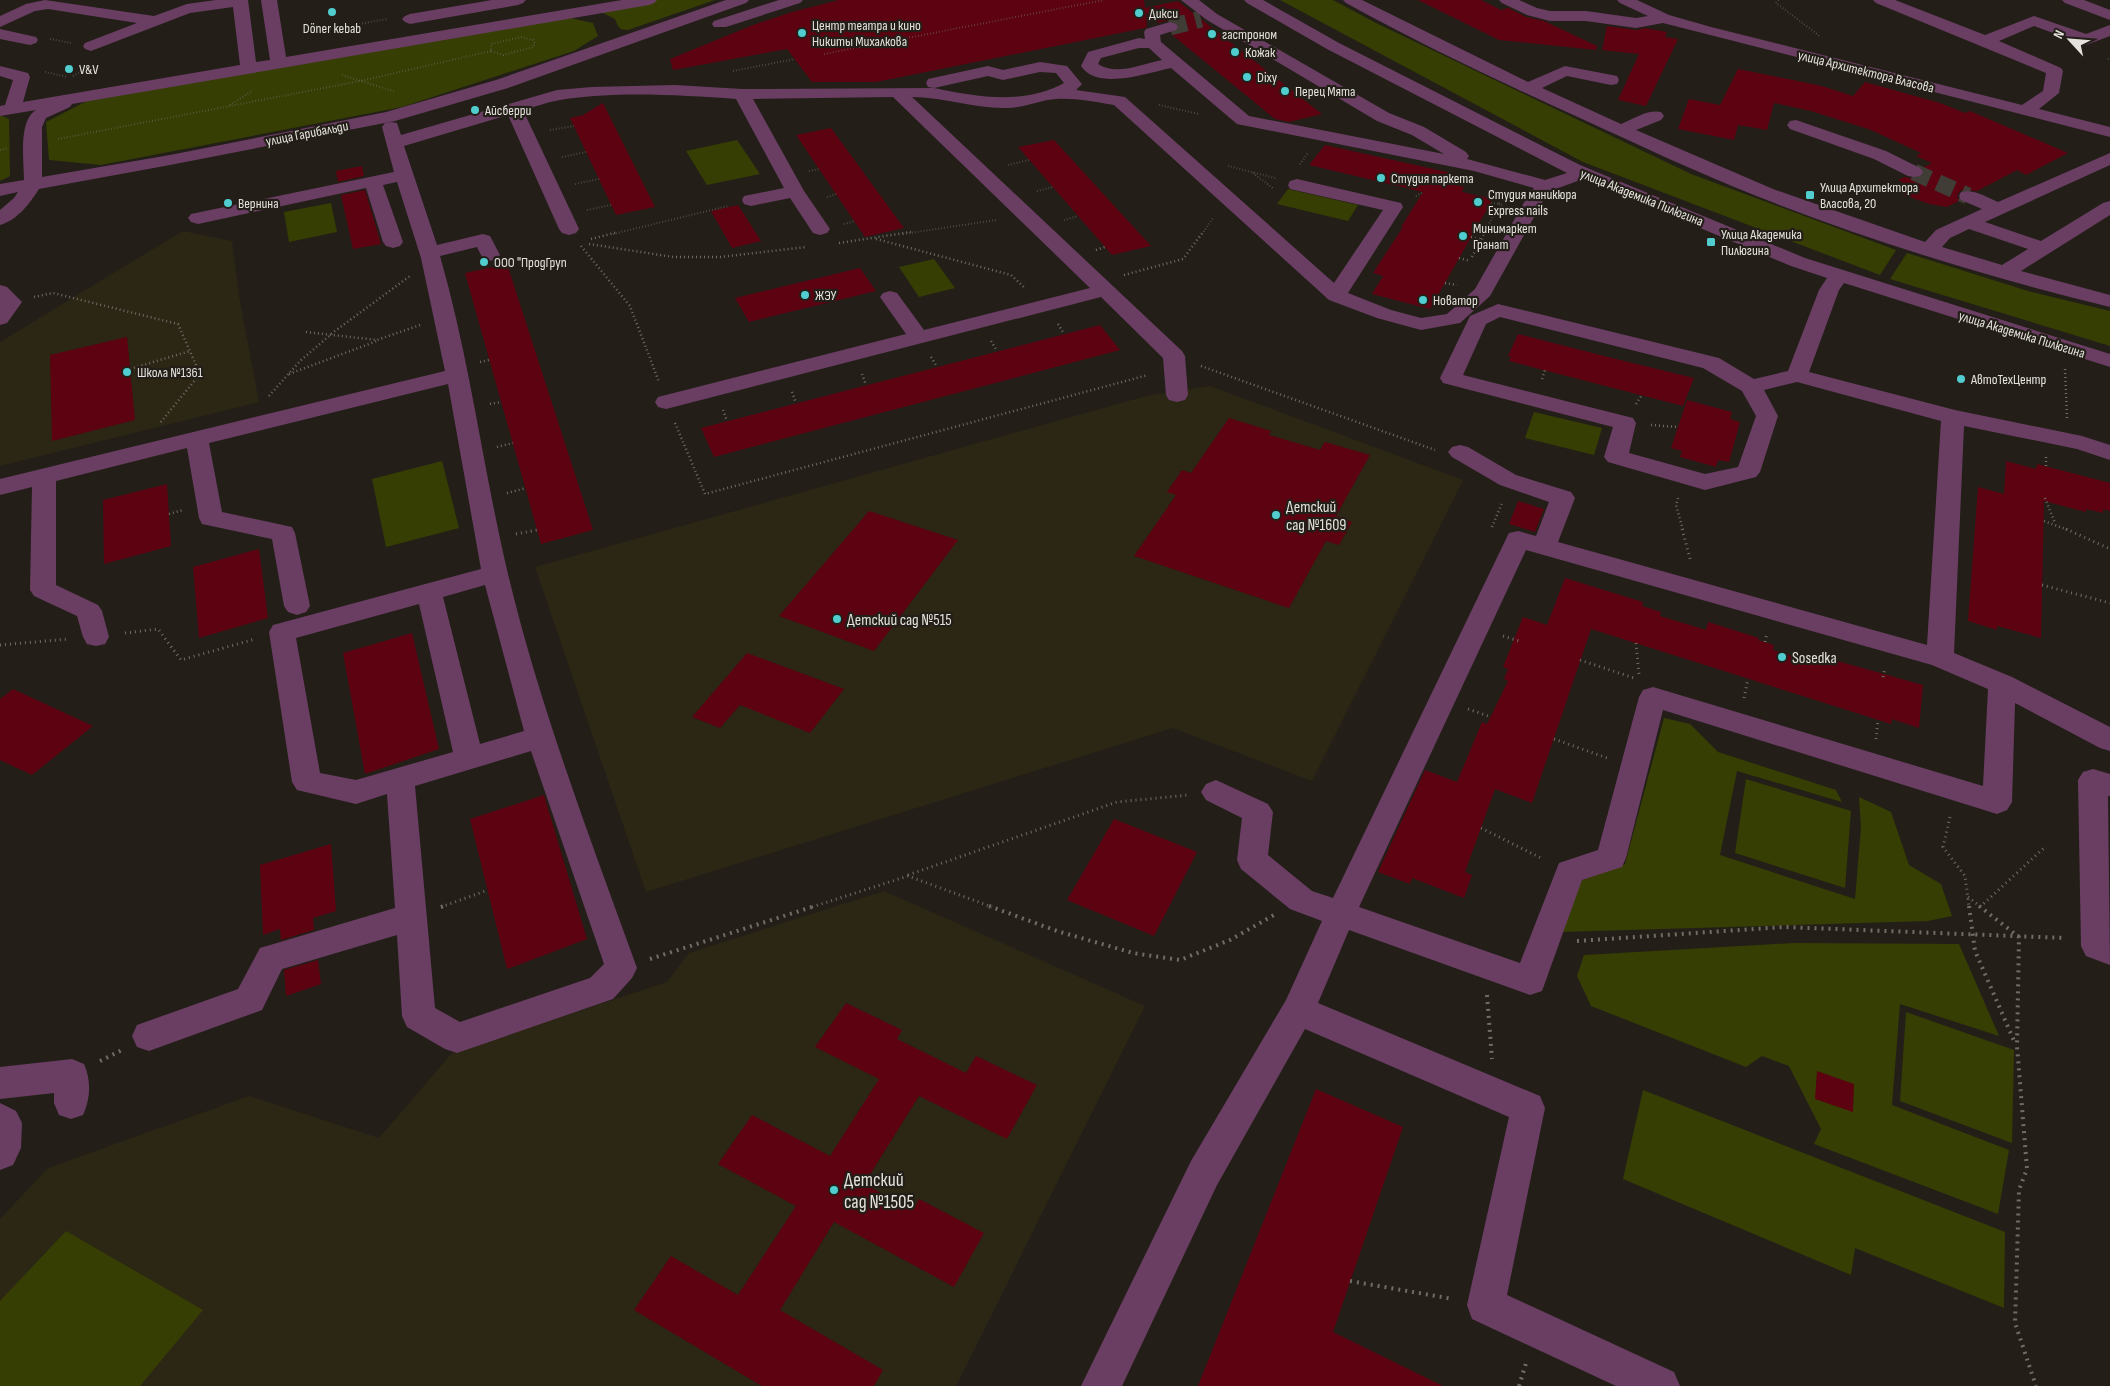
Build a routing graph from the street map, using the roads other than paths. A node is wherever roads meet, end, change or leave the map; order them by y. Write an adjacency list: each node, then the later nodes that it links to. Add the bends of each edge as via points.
1 (240, 0): 16 (street); 37 (street)
2 (269, 0): 36 (street)
3 (518, 0): 18 (street)
4 (649, 0): 15 (street, улица Гарибальди)
5 (741, 0): 27 (street, улица Гарибальди)
6 (795, 0): 27 (street, via 682,35)
7 (1189, 0): 32 (street, via 1206,18)
8 (1252, 0): 25 (street, улица Академика Пилюгина)
9 (1351, 0): 44 (street)
10 (1507, 0): 19 (street, via 1532,12 1550,16 1586,16 1636,23)
11 (1625, 0): 19 (street, улица Архитектора Власова)
12 (1881, 0): 29 (street)
13 (2070, 0): 17 (street)
14 (153, 4): 16 (street)
15 (571, 7): 34 (street, улица Гарибальди, via 604,24 606,36); 36 (street, улица Гарибальди)
16 (187, 9): 20 (street)
17 (2110, 15)
18 (410, 18)
19 (1664, 18): 51 (street, улица Архитектора Власова)
20 (155, 21): 21 (street, via 48,4 31,7); 31 (street)
21 (0, 22)
22 (1170, 27): 30 (street, via 1152,32)
23 (2110, 30): 28 (street)
24 (0, 34): 26 (street)
25 (1316, 36): 32 (street); 61 (street, улица Академика Пилюгина)
26 (30, 40)
27 (626, 40): 34 (street, улица Гарибальди)
28 (2086, 40): 29 (street, via 2034,21); 33 (street)
29 (1985, 41): 51 (street, via 2055,71 2051,93)
30 (1153, 44): 35 (street); 35 (street, via 1139,43 1094,55 1089,66 1100,73 1121,74)
31 (91, 46)
32 (1270, 50): 59 (street, via 1393,122 1418,131)
33 (2109, 55)
34 (574, 58): 53 (street, улица Гарибальди, via 502,84)
35 (1175, 62): 59 (street, via 1247,126)
36 (279, 63): 37 (street, улица Гарибальди)
37 (249, 68): 48 (street, улица Гарибальди)
38 (0, 72): 40 (street)
39 (1018, 77): 43 (street)
40 (22, 78): 42 (street); 50 (street)
41 (1611, 80): 44 (street, via 1565,71)
42 (0, 84)
43 (932, 88): 46 (street); 47 (street, via 967,100 1008,103); 47 (street, via 988,71 1003,75 1040,67 1061,69 1074,84)
44 (1528, 88): 55 (street)
45 (742, 94): 46 (street); 49 (street, via 675,90 592,92 557,96); 69 (street)
46 (899, 94): 88 (street)
47 (1056, 94): 89 (street, via 1119,101)
48 (80, 97): 50 (street, улица Гарибальди); 65 (street, улица Гарибальди, via 39,115 33,127)
49 (513, 108): 57 (street); 79 (street)
50 (6, 110)
51 (2024, 111): 56 (street, улица Архитектора Власова)
52 (1655, 116): 55 (street)
53 (389, 117): 57 (street); 65 (street, улица Гарибальди, via 171,169)
54 (1796, 125): 60 (street, via 1880,154)
55 (1622, 130): 82 (street, via 1737,181)
56 (2110, 132)
57 (394, 143): 62 (street)
58 (2110, 158): 74 (street)
59 (1477, 166): 67 (street)
60 (1914, 172)
61 (1582, 173): 67 (street); 86 (street, улица Академика Пилюгина)
62 (404, 175): 63 (street); 83 (street)
63 (373, 182): 66 (street); 80 (street)
64 (1289, 182): 89 (street, via 1394,208)
65 (33, 184): 68 (street, улица Гарибальди); 76 (street, via 21,202)
66 (353, 186): 72 (street); 75 (street)
67 (1546, 186): 89 (street, via 1534,199 1483,292 1453,319 1421,324)
68 (0, 190)
69 (795, 191): 71 (street); 78 (street)
70 (1968, 196): 74 (street)
71 (758, 201)
72 (358, 206)
73 (2110, 208): 81 (street)
74 (1998, 209): 77 (street)
75 (198, 218)
76 (0, 219)
77 (1970, 223): 81 (street); 82 (street, via 1943,234)
78 (820, 229)
79 (574, 236)
80 (393, 242)
81 (2043, 248): 85 (street)
82 (1929, 250): 85 (street)
83 (430, 255): 84 (street, via 484,240); 96 (street)
84 (490, 255)
85 (2003, 273): 92 (street)
86 (1838, 276): 95 (street, улица Академика Пилюгина); 97 (street, via 1829,290)
87 (1065, 284): 88 (street)
88 (1098, 289): 94 (street); 99 (street, via 1174,356)
89 (1336, 296)
90 (6, 297): 93 (street)
91 (890, 297): 94 (street)
92 (2110, 301)
93 (0, 319)
94 (919, 338): 100 (street)
95 (2110, 361)
96 (457, 375): 102 (street); 108 (street)
97 (1797, 376): 98 (street); 101 (street)
98 (1752, 387): 98 (street, via 1711,363 1498,310 1477,320 1451,378 1625,423 1616,457 1705,482 1748,472 1767,416)
99 (1177, 394)
100 (666, 402)
101 (1953, 417): 104 (street, via 2068,440); 112 (street)
102 (197, 439): 105 (street); 110 (street, via 211,518 283,533)
103 (1450, 452): 107 (street, via 1508,480 1563,498)
104 (2110, 453)
105 (44, 476): 106 (street); 111 (street, via 43,590 89,611)
106 (0, 487)
107 (1531, 543): 112 (street); 120 (street)
108 (495, 574): 109 (street); 114 (street)
109 (429, 592): 116 (street); 117 (street, via 282,632 307,782 356,792)
110 (297, 606)
111 (96, 637)
112 (1940, 658): 113 (street)
113 (2002, 684): 115 (street); 120 (street, via 1997,802 1653,697 1611,858 1570,872 1530,981)
114 (540, 737): 116 (street); 121 (street, via 621,968 601,988 458,1038 419,1016)
115 (2110, 740)
116 (469, 758): 117 (street)
117 (400, 779): 121 (street)
118 (2110, 785): 122 (street, via 2093,780)
119 (1216, 792): 120 (street, via 1258,812 1252,860 1301,900)
120 (1341, 913): 123 (street)
121 (411, 918): 124 (street, via 271,958 250,1000)
122 (2104, 948)
123 (1298, 1010): 129 (street, via 1204,1173); 130 (street, via 1528,1108 1486,1305)
124 (149, 1036)
125 (0, 1083): 126 (street)
126 (72, 1089)
127 (0, 1120): 128 (street, via 4,1122)
128 (0, 1153)
129 (1101, 1386)
130 (1660, 1386)

